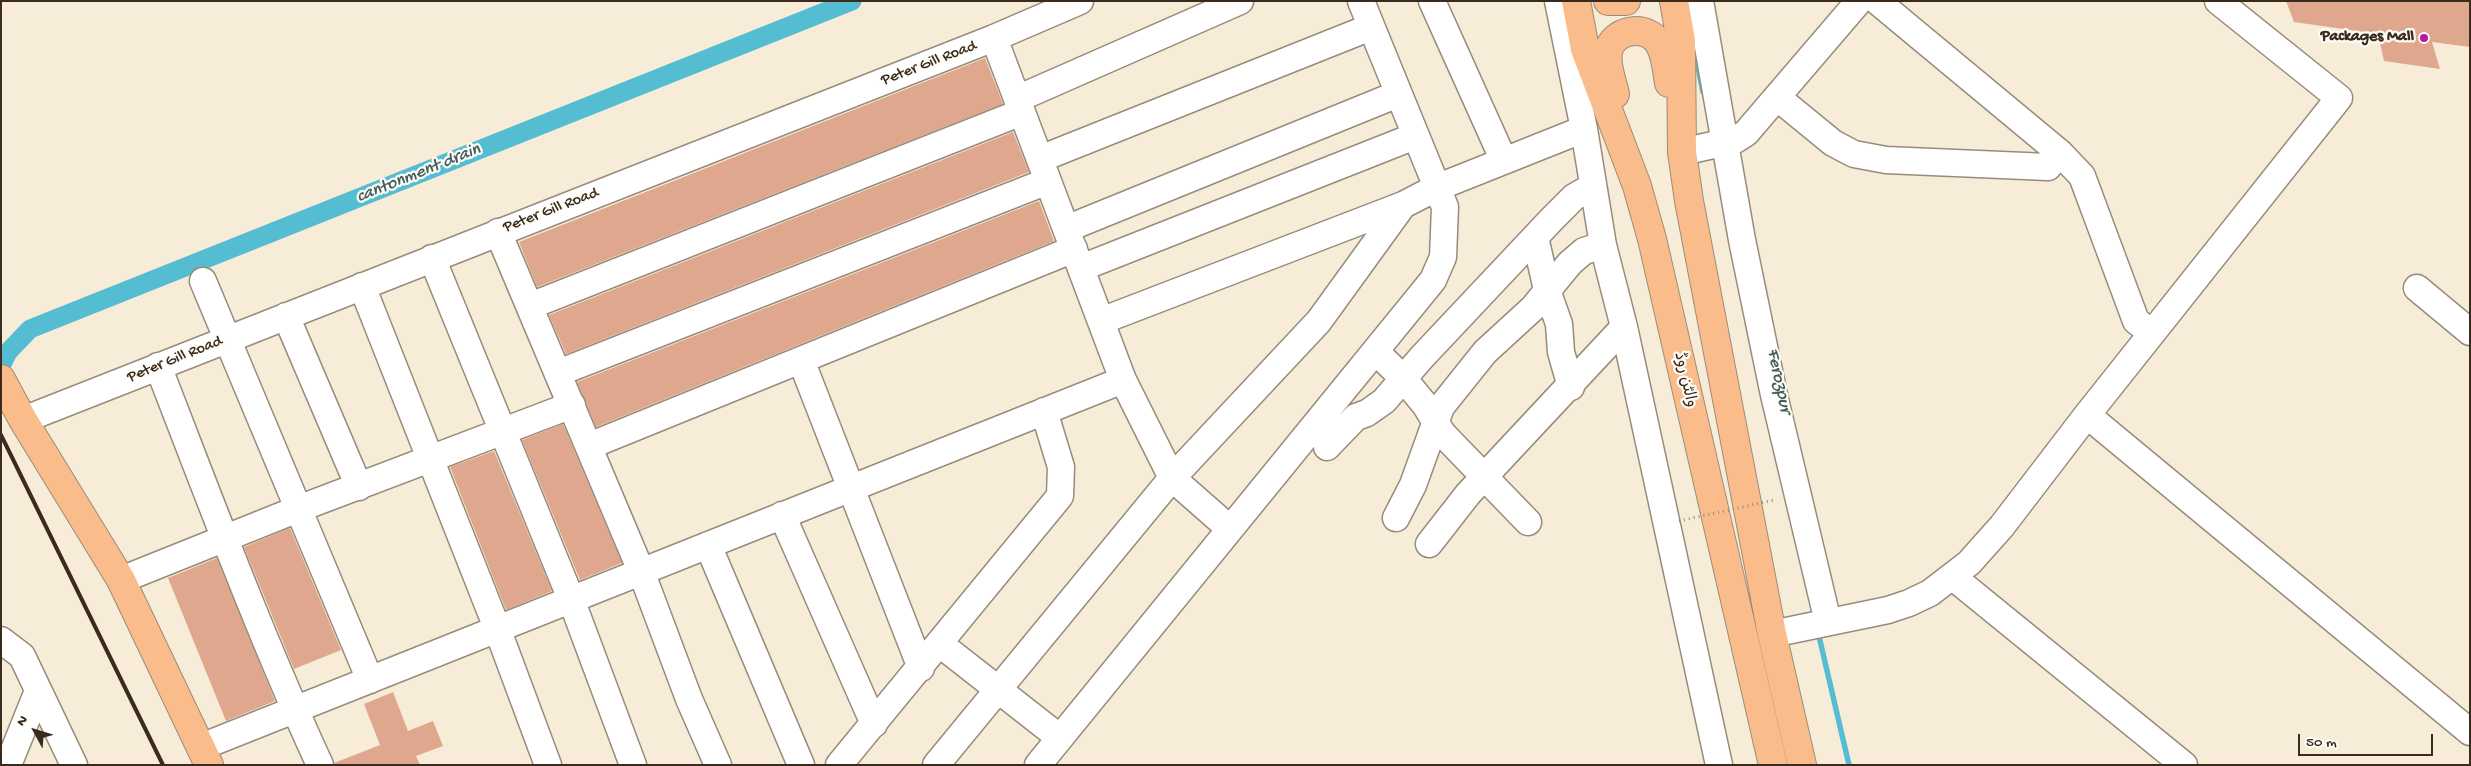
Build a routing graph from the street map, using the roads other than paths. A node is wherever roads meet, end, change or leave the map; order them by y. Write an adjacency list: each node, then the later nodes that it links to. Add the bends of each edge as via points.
1 (1080, 1): 15 (street, Peter Gill Road)
2 (1240, 1): 18 (street)
3 (1361, 1): 14 (street)
4 (1432, 1): 24 (street)
5 (1558, 1): 19 (street)
6 (1576, 1): 27 (main road, والٹن روڈ, via 1585,49)
7 (1608, 1): 8 (main road)
8 (1626, 1)
9 (1674, 1): 22 (main road, via 1680,41)
10 (1700, 1): 21 (street)
11 (1858, 1): 17 (street)
12 (1877, 1): 23 (street)
13 (2218, 1): 44 (street, via 2339,98)
14 (1371, 27): 16 (street); 25 (street)
15 (994, 38): 18 (street); 30 (street, Peter Gill Road)
16 (1398, 94): 20 (street); 33 (street)
17 (1778, 98): 21 (street, via 1746,133); 23 (street, via 1833,143 1854,154 1886,160 2048,167)
18 (1020, 106): 25 (street); 39 (street)
19 (1584, 129): 24 (street); 26 (street)
20 (1415, 136): 28 (street); 33 (street)
21 (1725, 142): 22 (street); 79 (street, via 1774,394)
22 (1682, 152): 27 (main road, via 1660,44 1646,32 1633,30 1623,33 1609,49 1608,64); 81 (main road)
23 (2060, 153): 44 (street, via 2082,176 2136,321)
24 (1504, 161): 28 (street)
25 (1044, 170): 33 (street); 49 (street)
26 (1593, 186): 31 (street, via 1574,197); 32 (street)
27 (1637, 186): 104 (main road, والٹن روڈ)
28 (1436, 188): 29 (street); 46 (street, via 1445,207 1443,257 1433,280)
29 (1403, 206): 41 (street); 63 (street, via 1319,321)
30 (498, 232): 34 (street, Peter Gill Road); 39 (street)
31 (1535, 237): 38 (street); 50 (street)
32 (1603, 245): 38 (street, via 1584,252 1570,263); 42 (street)
33 (1074, 249): 41 (street); 47 (street)
34 (432, 258): 36 (street, Peter Gill Road); 59 (street)
35 (203, 281): 45 (street)
36 (362, 286): 40 (street, Peter Gill Road); 62 (street)
37 (2417, 288): 43 (street)
38 (1547, 290): 53 (street, via 1560,324 1561,352); 57 (street, via 1485,352 1441,407)
39 (530, 306): 49 (street)
40 (286, 316): 45 (street, Peter Gill Road); 65 (street)
41 (1101, 321): 51 (street)
42 (1624, 327): 53 (street); 103 (street)
43 (2470, 332)
44 (2152, 333): 56 (street)
45 (227, 339): 48 (street, Peter Gill Road); 67 (street)
46 (1375, 351): 50 (street); 71 (street)
47 (802, 360): 60 (street); 66 (street)
48 (158, 366): 58 (street, Peter Gill Road); 72 (street)
49 (558, 372): 54 (street)
50 (1404, 378): 57 (street); 61 (street, via 1384,401 1356,417)
51 (1123, 380): 55 (street); 63 (street)
52 (4, 384): 58 (main road)
53 (1571, 387): 64 (street)
54 (572, 405): 59 (street); 60 (street)
55 (1044, 411): 66 (street); 83 (street, via 1061,467 1060,496)
56 (2087, 414): 76 (street, via 2002,526); 90 (street)
57 (1436, 419): 64 (street, via 1442,433); 69 (street, via 1413,485)
58 (23, 420): 77 (main road)
59 (502, 432): 62 (street); 78 (street)
60 (590, 446): 75 (street)
61 (1327, 447)
62 (430, 460): 65 (street); 80 (street)
63 (1172, 478): 71 (street); 87 (street)
64 (1484, 478): 70 (street); 73 (street)
65 (359, 487): 67 (street)
66 (851, 488): 68 (street); 84 (street)
67 (298, 509): 72 (street); 85 (street)
68 (782, 515): 74 (street); 89 (street)
69 (1396, 518)
70 (1528, 522)
71 (1230, 529): 91 (street)
72 (225, 538): 77 (street); 88 (street)
73 (1429, 544)
74 (708, 545): 75 (street); 99 (street)
75 (642, 571): 78 (street); 98 (street, via 689,699)
76 (1953, 577): 79 (street, via 1909,603); 106 (street)
77 (121, 580): 92 (main road)
78 (571, 599): 80 (street); 97 (street)
79 (1834, 620): 81 (street)
80 (498, 628): 85 (street); 96 (street)
81 (1772, 634): 105 (main road)
82 (1, 640): 86 (street, via 22,656)
83 (940, 644): 84 (street); 87 (street)
84 (921, 668): 89 (street)
85 (370, 680): 88 (street)
86 (38, 691): 93 (street); 94 (street)
87 (997, 691): 91 (street); 101 (street)
88 (294, 709): 92 (street); 95 (street)
89 (874, 724): 100 (street)
90 (2470, 732)
91 (1060, 738): 102 (street)
92 (205, 756)
93 (71, 762)
94 (8, 765)
95 (320, 765)
96 (548, 765)
97 (633, 765)
98 (718, 765)
99 (801, 765)
100 (839, 765)
101 (936, 765)
102 (1038, 765)
103 (1719, 765)
104 (1773, 765)
105 (1802, 765)
106 (2184, 765)

